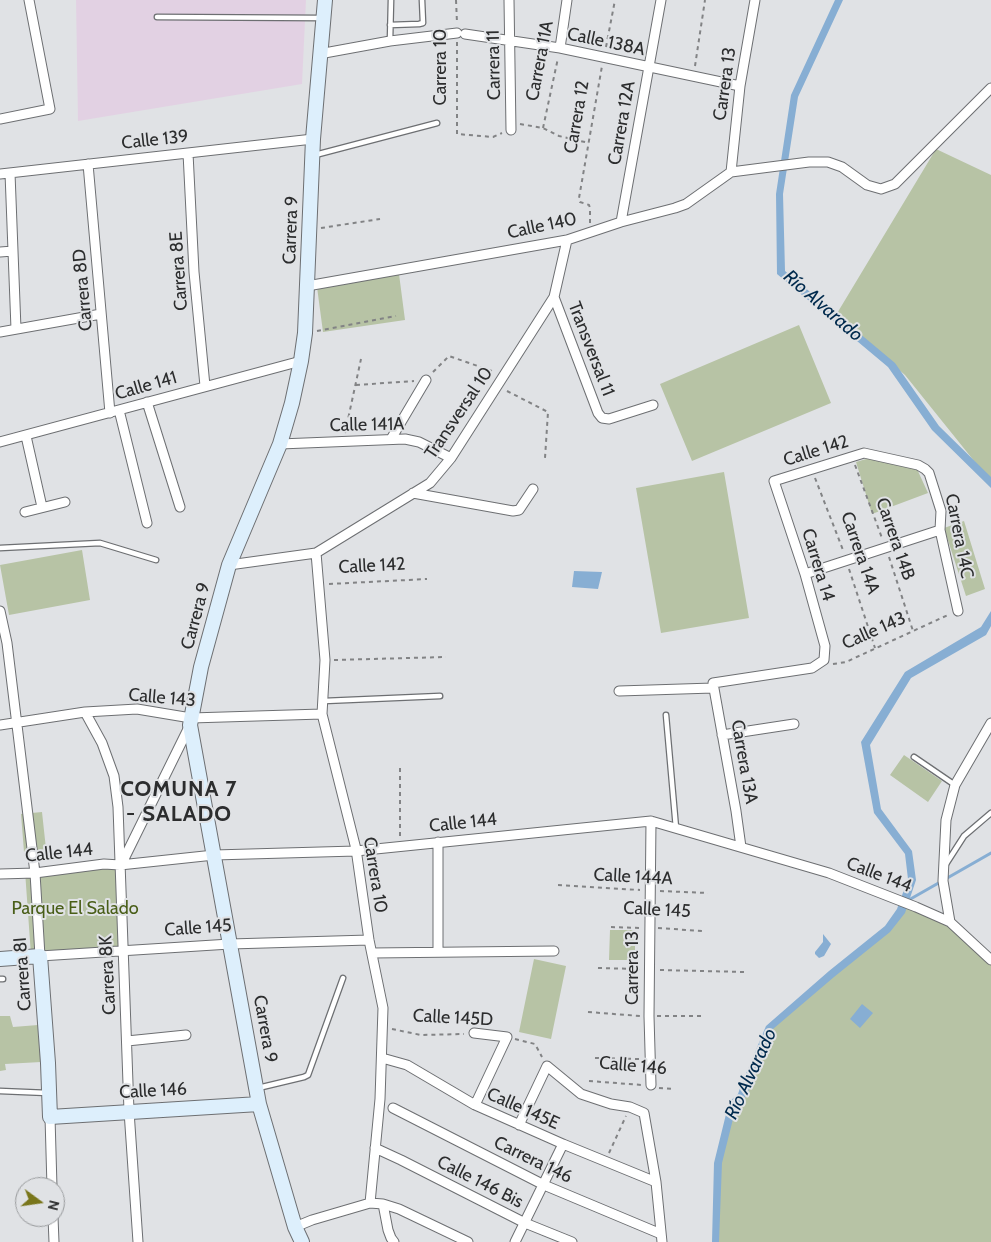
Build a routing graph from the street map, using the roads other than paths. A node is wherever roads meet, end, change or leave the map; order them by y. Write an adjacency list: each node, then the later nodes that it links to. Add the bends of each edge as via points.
1 (28, 0): 19 (street, via 50,109)
2 (325, 0): 10 (street, Carrera 9)
3 (391, 0): 11 (lane)
4 (422, 0): 11 (lane, via 423,23)
5 (509, 0): 12 (street, Carrera 11)
6 (567, 0): 14 (street, Carrera 11A)
7 (661, 0): 16 (street, Carrera 12A)
8 (755, 0): 17 (street, Carrera 13)
9 (157, 17): 10 (lane)
10 (324, 18): 15 (street, Carrera 9)
11 (390, 25): 13 (lane)
12 (510, 40): 13 (street, Calle 138A, via 461,33); 14 (street, Calle 138A); 21 (street, Carrera 11)
13 (390, 41): 15 (street, Calle 138A)
14 (560, 48): 16 (street, Calle 138A)
15 (320, 54): 22 (street, Carrera 9)
16 (649, 68): 17 (street, Calle 138A); 29 (street, Carrera 12A)
17 (740, 86): 26 (street, Carrera 13)
18 (991, 88): 26 (street, Calle 140, via 895,184 882,189 867,185 842,167 828,162)
19 (0, 119)
20 (437, 123): 24 (lane)
21 (511, 130)
22 (313, 139): 23 (street, Calle 139); 24 (street, Carrera 9)
23 (188, 153): 25 (street, Calle 139); 40 (street, Carrera 8E)
24 (312, 156): 33 (street, Carrera 9)
25 (88, 164): 27 (street, Calle 139); 35 (street, Carrera 8D)
26 (731, 172): 29 (street, Calle 140, via 686,204)
27 (10, 173): 28 (street, Calle 139); 31 (street)
28 (0, 174)
29 (621, 222): 30 (street, Calle 140)
30 (567, 240): 33 (street, Calle 140); 34 (street, Transversal 10)
31 (13, 251): 32 (street); 36 (street)
32 (0, 252)
33 (307, 286): 38 (street, Carrera 9)
34 (554, 297): 42 (street, Transversal 11, via 602,418); 48 (street, Transversal 10)
35 (101, 314): 36 (street); 43 (street, Carrera 8D)
36 (16, 329): 37 (street)
37 (0, 332)
38 (301, 362): 40 (street, Calle 141); 47 (street, Carrera 9)
39 (426, 380): 45 (street)
40 (204, 386): 41 (street, Calle 141)
41 (147, 402): 43 (street, Calle 141); 55 (street)
42 (653, 405)
43 (114, 411): 44 (street, Calle 141); 57 (street, Carrera 8D)
44 (26, 436): 46 (street, Calle 141); 54 (street)
45 (391, 439): 47 (street, Calle 141A); 48 (street, Calle 141A, via 419,442)
46 (0, 442)
47 (280, 444): 62 (street, Carrera 9)
48 (451, 458): 52 (street, Transversal 10, via 430,483)
49 (925, 469): 50 (street, Calle 142, via 918,464 864,453); 58 (street, Carrera 14C, via 941,511)
50 (774, 481): 63 (street, Carrera 14)
51 (533, 488): 52 (street, via 519,510 513,511)
52 (413, 493): 60 (street, Transversal 10)
53 (65, 502): 54 (street)
54 (42, 507): 56 (street)
55 (180, 507)
56 (25, 512)
57 (146, 523)
58 (940, 530): 63 (street); 65 (street, Carrera 14C)
59 (0, 548): 61 (lane, via 100,543)
60 (316, 553): 62 (street, Calle 142); 70 (street, Carrera 10, via 325,660)
61 (156, 560)
62 (229, 565): 74 (street, Carrera 9)
63 (805, 574): 66 (street, Carrera 14, via 825,646)
64 (0, 611): 76 (street, Carrera 8I)
65 (958, 611)
66 (824, 660): 67 (street, Calle 143, via 812,668)
67 (713, 686): 68 (street, Calle 143); 79 (street, Carrera 13A)
68 (619, 691)
69 (440, 696): 70 (lane)
70 (324, 701): 72 (street, Carrera 10)
71 (85, 712): 74 (street, Calle 143, via 137,710); 76 (street, Calle 143); 89 (street, Carrera 8K, via 102,743 114,776)
72 (322, 714): 74 (street, Calle 143); 87 (street, Carrera 10)
73 (666, 715): 84 (lane)
74 (190, 721): 88 (street, Carrera 9); 89 (street)
75 (991, 723): 81 (street)
76 (16, 724): 78 (street, Calle 143); 91 (street, Carrera 8I)
77 (794, 724): 79 (street)
78 (0, 725)
79 (722, 735): 86 (street, Carrera 13A)
80 (914, 757): 81 (lane)
81 (955, 785): 90 (street, via 946,820)
82 (991, 813): 90 (lane, via 964,836)
83 (651, 821): 84 (street, Calle 144); 85 (street, Calle 144); 108 (street, Carrera 13)
84 (676, 828): 86 (street, Calle 144)
85 (438, 842): 87 (street, Calle 144); 98 (street)
86 (741, 847): 93 (street, Calle 144, via 829,873)
87 (356, 851): 88 (street, Calle 144); 94 (street, Carrera 10)
88 (214, 855): 89 (street, Calle 144); 95 (street, Carrera 9)
89 (120, 865): 91 (street, Calle 144); 96 (street, Carrera 8K)
90 (942, 869): 93 (street)
91 (35, 873): 92 (street, Calle 144); 100 (street, Carrera 8I)
92 (0, 874)
93 (950, 922): 102 (street, Calle 144)
94 (369, 940): 95 (street, Calle 145); 99 (street, Carrera 10)
95 (230, 944): 96 (street, Calle 145); 109 (street, Carrera 9)
96 (123, 951): 100 (street, Calle 145); 106 (street, Carrera 8K)
97 (554, 951): 98 (street)
98 (438, 952): 99 (street)
99 (372, 953): 107 (street, Carrera 10, via 383,1008)
100 (40, 956): 101 (street, Calle 145); 111 (street, Carrera 8I)
101 (0, 959)
102 (991, 960)
103 (343, 978): 109 (lane, via 308,1075)
104 (474, 1033): 113 (street, Calle 145D, via 507,1037)
105 (186, 1035): 106 (street)
106 (127, 1041): 115 (street, Carrera 8K)
107 (382, 1058): 113 (street, Calle 145E, via 407,1065); 119 (street, Carrera 10)
108 (651, 1085)
109 (257, 1089): 112 (street, Carrera 9)
110 (0, 1091): 111 (lane)
111 (50, 1093): 116 (street, Carrera 8I)
112 (259, 1104): 115 (street, Calle 146); 127 (street, Carrera 9)
113 (475, 1105): 117 (street, Calle 145E)
114 (394, 1108): 122 (street, Carrera 146)
115 (129, 1111): 116 (street, Calle 146); 130 (street, Carrera 8K)
116 (50, 1117): 120 (street, Carrera 8I)
117 (519, 1125): 118 (street, Calle 145E); 121 (street, via 547,1066 581,1094 644,1113)
118 (563, 1144): 121 (street, Calle 145E); 122 (street)
119 (375, 1148): 123 (street, Carrera 10); 125 (street, Calle 146 Bis)
120 (52, 1177)
121 (656, 1182): 128 (street)
122 (544, 1185): 125 (street); 128 (street, Carrera 146)
123 (370, 1203): 124 (street); 127 (street)
124 (383, 1204): 132 (street); 133 (street)
125 (525, 1223): 134 (street); 135 (street, Calle 146 Bis)
126 (53, 1227): 129 (street)
127 (295, 1227): 131 (street, Carrera 9)
128 (661, 1238)
129 (54, 1242)
130 (138, 1242)
131 (302, 1242)
132 (394, 1242)
133 (468, 1242)
134 (515, 1242)
135 (572, 1242)

